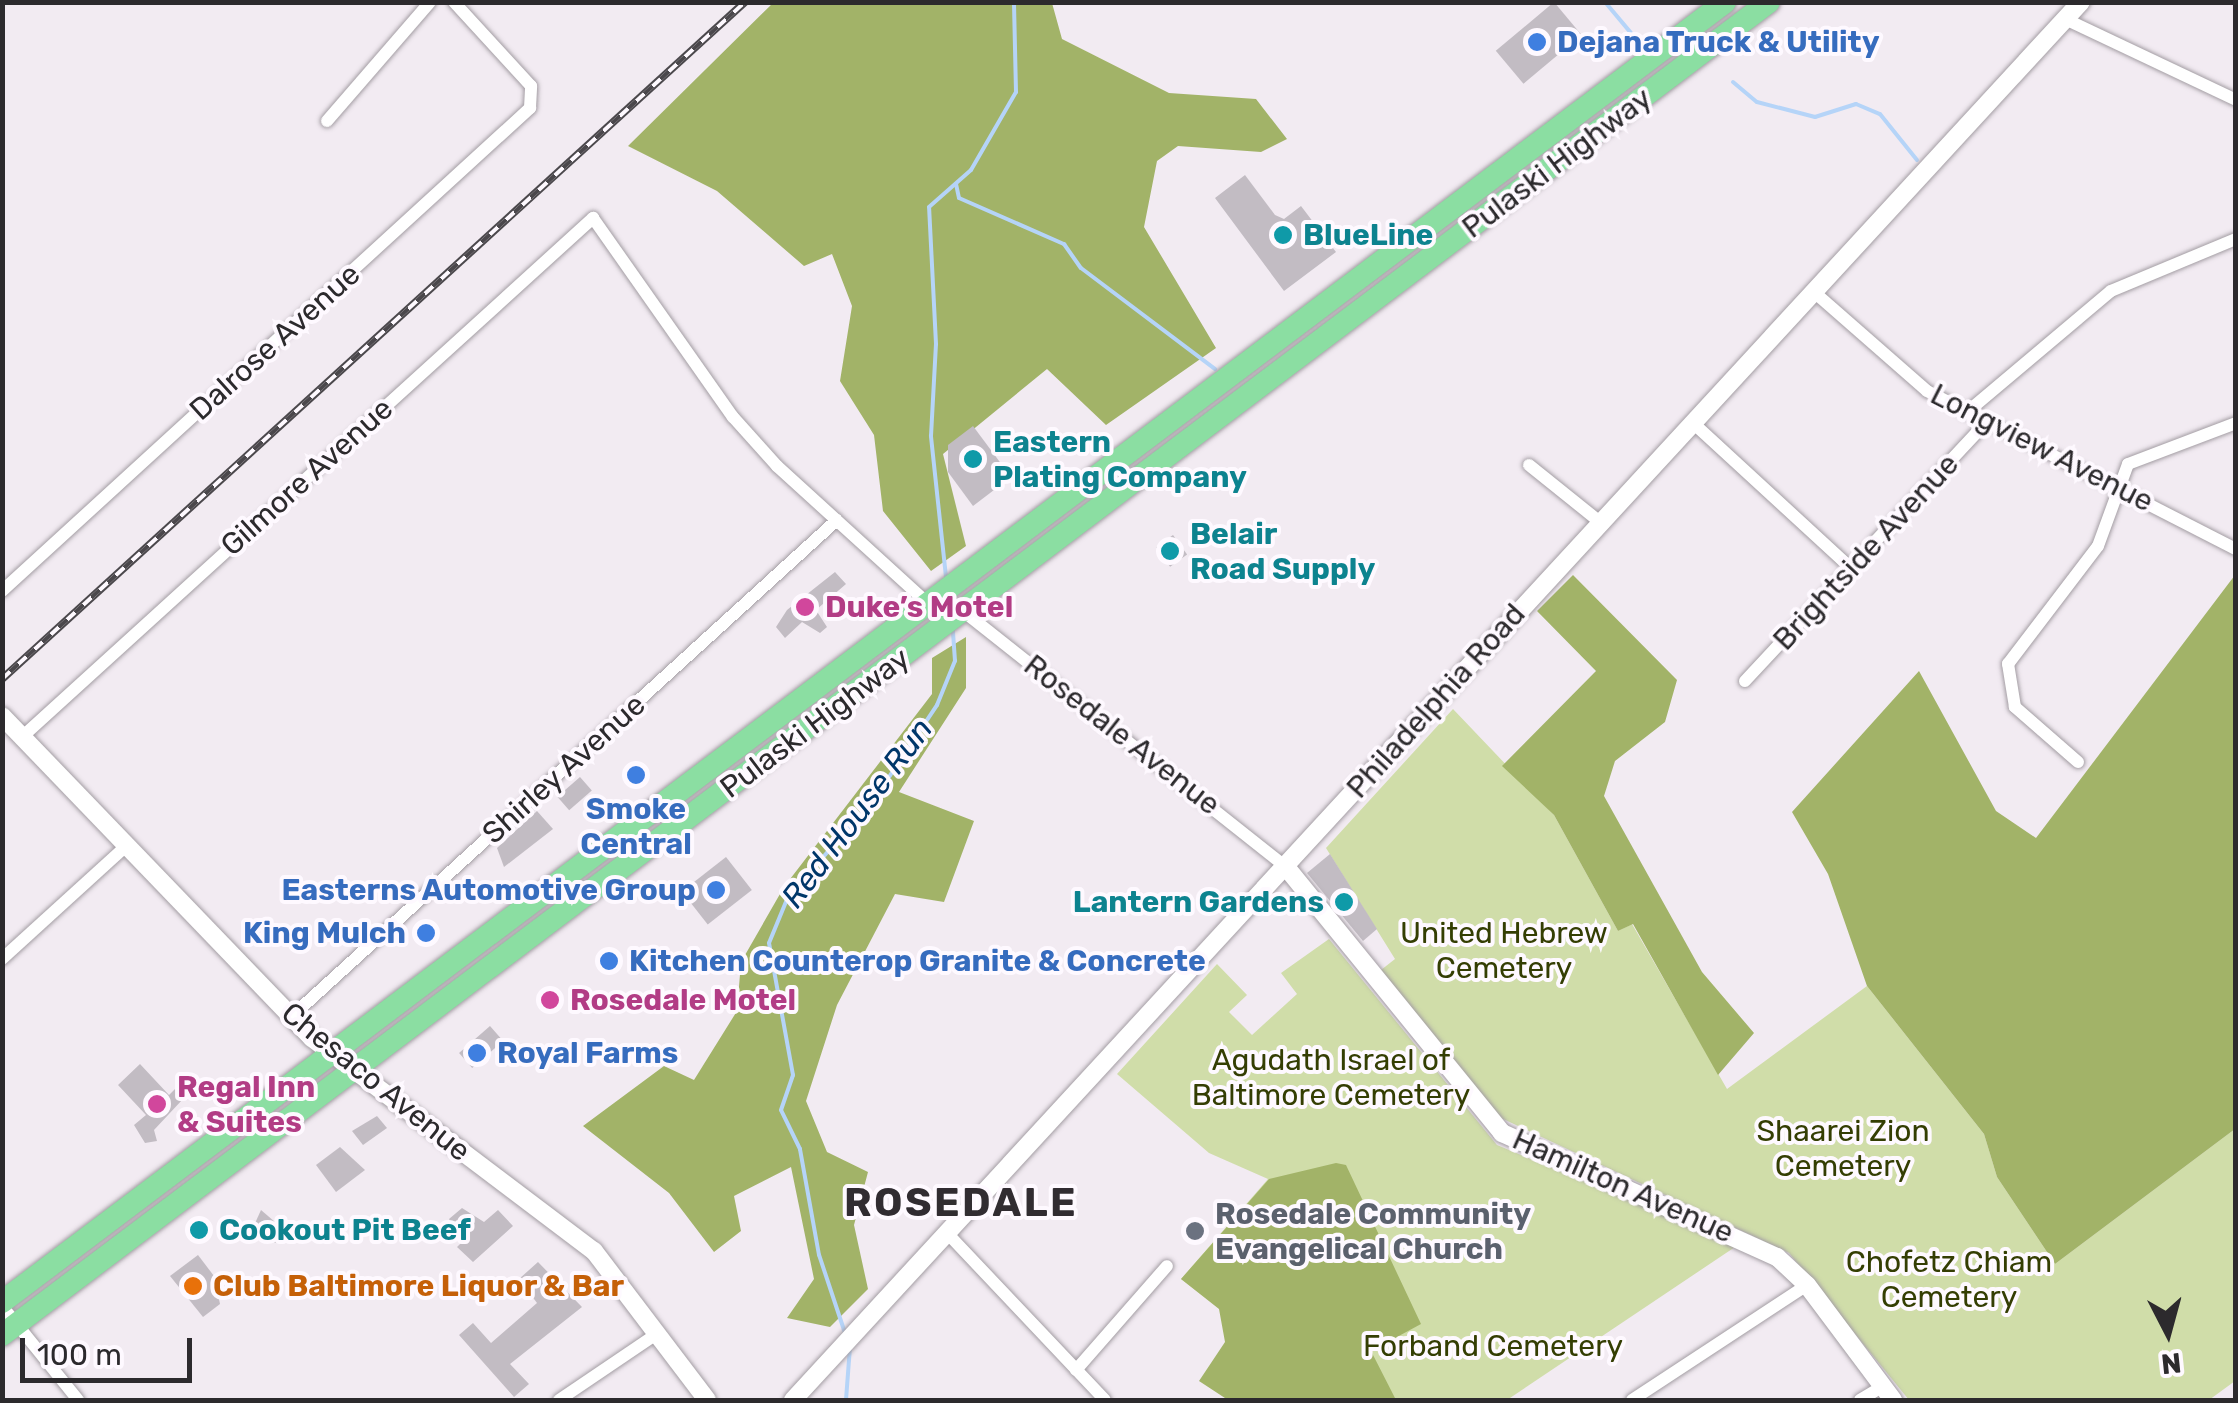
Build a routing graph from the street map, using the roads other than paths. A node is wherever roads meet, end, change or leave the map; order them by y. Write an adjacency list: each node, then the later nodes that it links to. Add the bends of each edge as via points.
1 (430, 2): 8 (street)
2 (454, 2): 21 (street, Dalrose Avenue, via 531,86 530,108)
3 (1725, 2): 22 (highway, Pulaski Highway)
4 (1770, 2): 23 (highway, Pulaski Highway)
5 (2082, 2): 6 (main road, Philadelphia Road)
6 (2065, 20): 7 (street); 10 (main road, Philadelphia Road)
7 (2236, 100)
8 (327, 121)
9 (2236, 239): 11 (street, Brightside Avenue, via 2111,291)
10 (1814, 292): 11 (street, Longview Avenue, via 1906,378); 12 (main road, Philadelphia Road)
11 (1966, 413): 13 (street, Longview Avenue)
12 (1692, 422): 18 (main road, Philadelphia Road); 20 (street)
13 (1986, 423): 16 (street, Longview Avenue); 20 (street, Brightside Avenue)
14 (2236, 423): 16 (street, via 2128,464)
15 (1530, 465): 18 (street)
16 (2122, 486): 19 (street, Longview Avenue); 26 (street, via 2098,546 2008,664 2016,708)
17 (837, 520): 22 (street); 25 (street, Gilmore Avenue, via 733,417 593,218); 30 (street, Shirley Avenue)
18 (1600, 522): 28 (main road, Philadelphia Road)
19 (2236, 549)
20 (1852, 569): 24 (street, Brightside Avenue)
21 (2, 590)
22 (930, 605): 23 (street, Rosedale Avenue); 31 (highway, Pulaski Highway)
23 (963, 611): 28 (street, Rosedale Avenue); 32 (highway, Pulaski Highway)
24 (1745, 681)
25 (13, 727): 27 (main road, Chesaco Avenue)
26 (2078, 762)
27 (124, 848): 29 (street); 30 (main road, Chesaco Avenue)
28 (1286, 867): 33 (main road, Philadelphia Road); 35 (main road, Hamilton Avenue, via 1502,1134 1746,1240)
29 (2, 959)
30 (291, 1018): 31 (main road, Chesaco Avenue)
31 (334, 1055): 32 (main road, Chesaco Avenue); 36 (highway, Pulaski Highway)
32 (354, 1071): 36 (highway, Pulaski Highway); 37 (main road, Chesaco Avenue, via 594,1251)
33 (948, 1234): 38 (street); 43 (main road, Philadelphia Road)
34 (1167, 1266): 38 (street)
35 (1808, 1285): 39 (main road, Hamilton Avenue); 45 (street)
36 (6, 1316): 40 (street)
37 (652, 1337): 41 (street); 42 (main road, Chesaco Avenue)
38 (1076, 1370): 44 (street)
39 (1888, 1393): 46 (street)
40 (78, 1400)
41 (559, 1400)
42 (707, 1400)
43 (793, 1400)
44 (1105, 1400)
45 (1632, 1400)
46 (1860, 1400)

